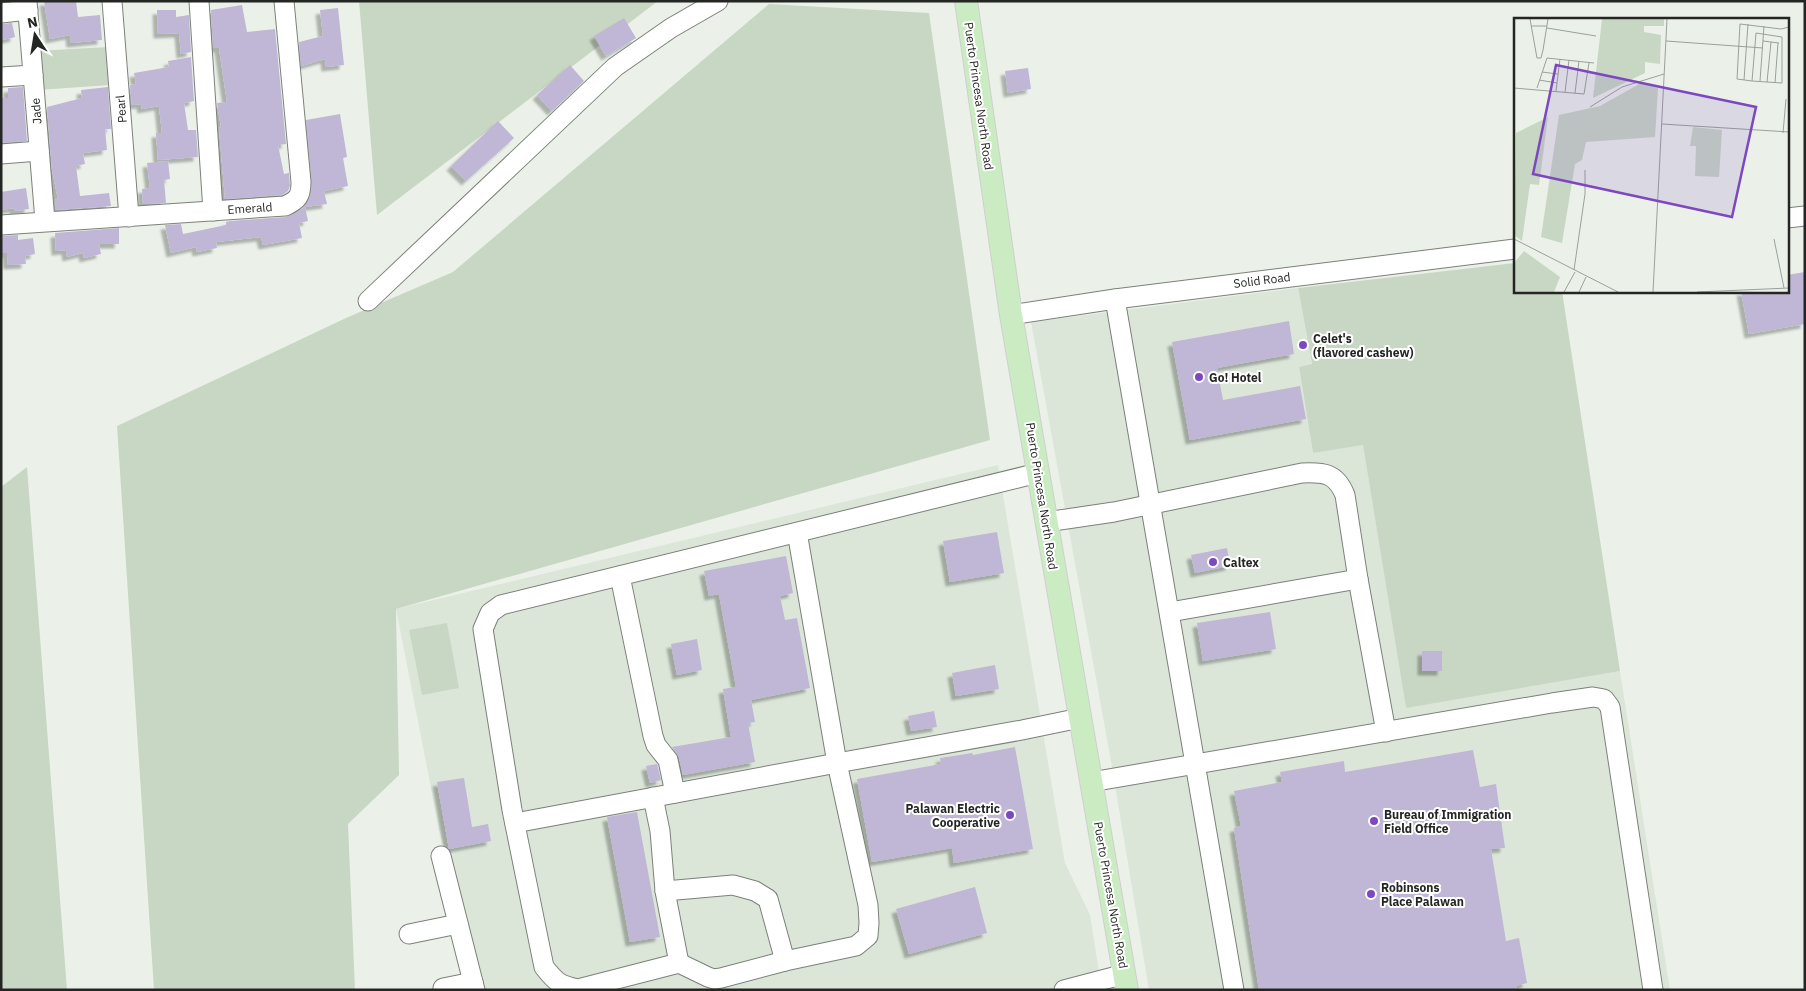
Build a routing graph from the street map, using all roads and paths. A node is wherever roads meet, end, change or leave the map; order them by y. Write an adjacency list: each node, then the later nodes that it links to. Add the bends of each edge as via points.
1 (112, 1): 14 (street, Pearl)
2 (199, 1): 12 (street)
3 (284, 1): 12 (street, Emerald, via 301,192 296,200 285,206)
4 (718, 1): 20 (street, via 671,28 615,67)
5 (966, 1): 21 (main road, Puerto Princesa North Road)
6 (28, 6): 7 (street); 8 (street, Jade)
7 (1, 13)
8 (33, 75): 9 (street); 10 (street, Jade)
9 (1, 78)
10 (39, 151): 11 (street); 16 (street, Jade)
11 (1, 154)
12 (213, 211): 14 (street, Emerald)
13 (1805, 216): 15 (street)
14 (129, 217): 16 (street, Emerald)
15 (1788, 218)
16 (44, 222): 17 (street, Emerald)
17 (1, 225)
18 (1514, 249): 19 (street, Solid Road)
19 (1115, 299): 21 (street, Solid Road); 23 (street)
20 (368, 301)
21 (1011, 315): 22 (main road, Puerto Princesa North Road)
22 (1038, 473): 24 (main road, Puerto Princesa North Road); 25 (street)
23 (1152, 505): 24 (street); 27 (street, via 1319,472 1340,484 1345,495); 28 (street)
24 (1046, 522): 29 (main road, Puerto Princesa North Road)
25 (797, 532): 26 (street); 31 (street)
26 (620, 576): 34 (street, via 653,736 668,760); 36 (street, via 501,605 490,613 482,629)
27 (1358, 579): 28 (street); 30 (street)
28 (1170, 612): 32 (street)
29 (1080, 718): 31 (street); 33 (main road, Puerto Princesa North Road)
30 (1386, 732): 32 (street); 48 (street, via 1552,702 1593,697 1604,699 1610,707)
31 (837, 763): 34 (street); 41 (street, via 868,905 868,936 856,946)
32 (1196, 764): 33 (street); 47 (street)
33 (1091, 782): 43 (main road, Puerto Princesa North Road)
34 (674, 793): 35 (street)
35 (653, 797): 36 (street); 38 (street, via 660,830)
36 (515, 823): 42 (street, via 544,967 552,978 562,986 578,989)
37 (441, 856): 39 (street)
38 (665, 891): 41 (street, via 732,885 768,899); 42 (street)
39 (458, 924): 40 (street); 44 (street)
40 (409, 934)
41 (785, 961): 42 (street, via 714,979)
42 (679, 963)
43 (1126, 982): 46 (street)
44 (474, 986): 45 (street)
45 (443, 988)
46 (1064, 990)
47 (1234, 990)
48 (1653, 990)

